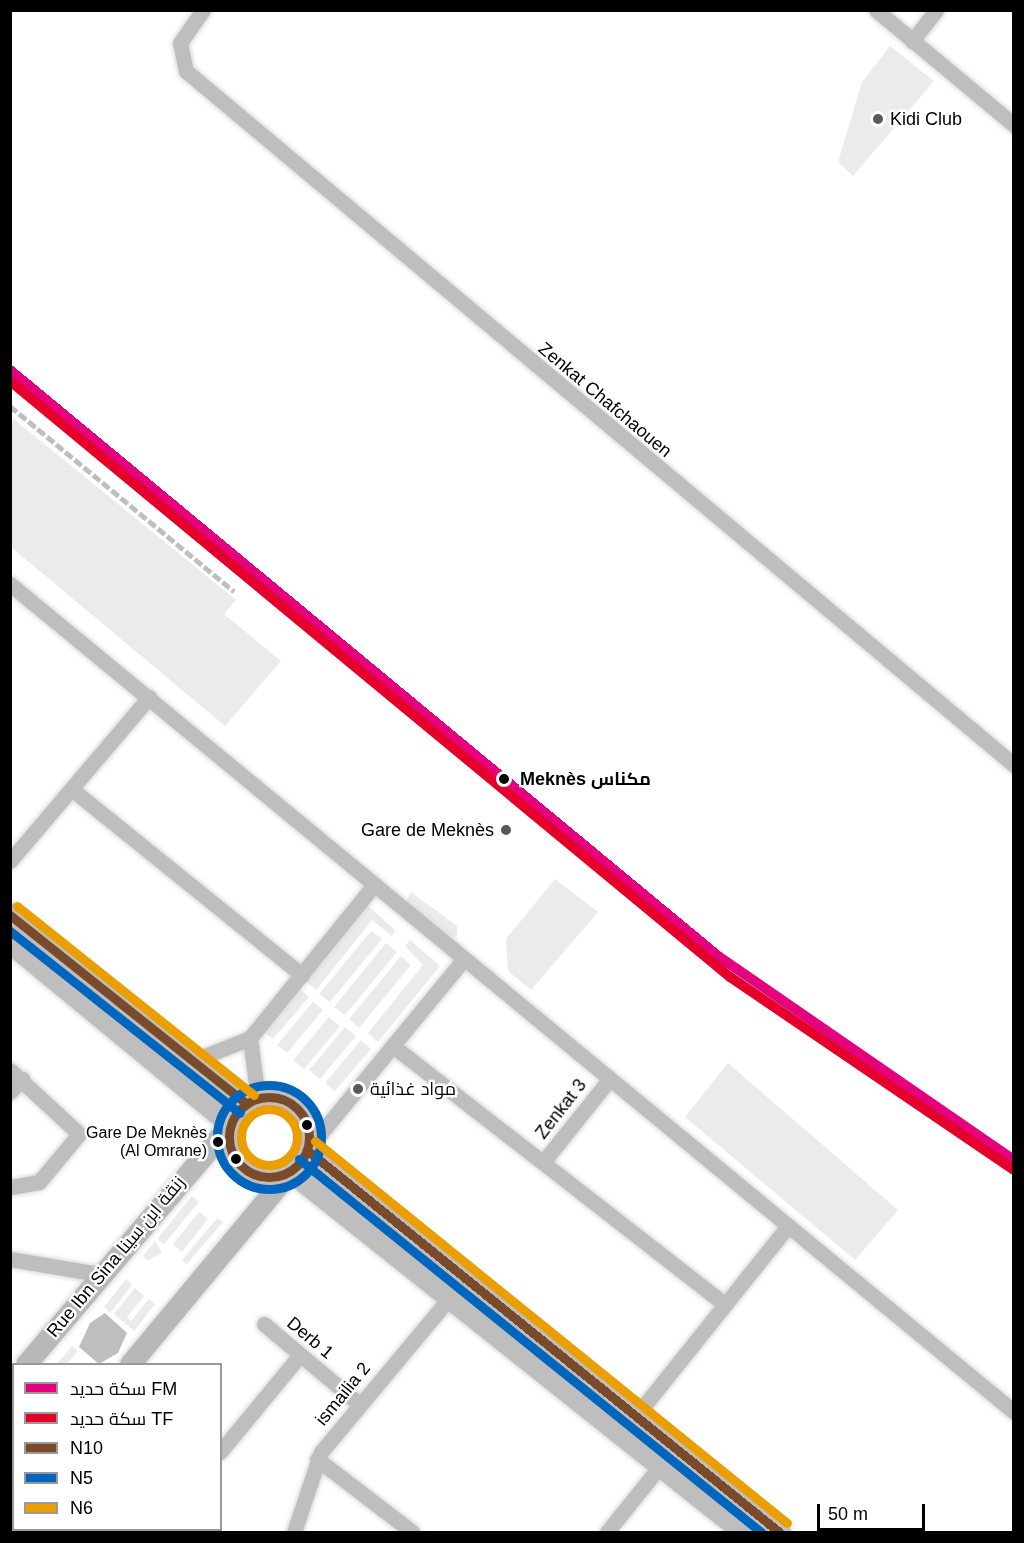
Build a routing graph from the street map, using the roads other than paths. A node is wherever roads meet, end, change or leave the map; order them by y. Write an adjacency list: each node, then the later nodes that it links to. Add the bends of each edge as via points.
1 (203, 10): 8 (street, Zenkat Chafchaouen, via 180,43 186,71)
2 (876, 10): 4 (street)
3 (936, 10): 4 (street)
4 (912, 41): 5 (street)
5 (1014, 125)
6 (10, 584): 7 (street)
7 (149, 697): 9 (street); 11 (street)
8 (1014, 765)
9 (74, 791): 10 (street); 15 (street)
10 (10, 861)
11 (373, 886): 14 (street); 15 (street)
12 (10, 915): 18 (main road)
13 (14, 948): 23 (main road)
14 (463, 960): 17 (street); 20 (street)
15 (302, 975): 16 (street)
16 (250, 1038): 18 (street); 22 (street)
17 (393, 1046): 24 (street); 25 (street)
18 (192, 1061): 22 (main road)
19 (16, 1075): 21 (street); 27 (street, via 73,1123 79,1138 39,1182)
20 (608, 1081): 25 (street, Zenkat 3); 28 (street)
21 (10, 1092)
22 (252, 1101): 23 (main road); 24 (main road, via 281,1099 301,1114)
23 (231, 1124): 26 (main road, via 231,1148 244,1168 268,1177); 30 (main road, Rue Ibn Sina زنقة ابن سينا)
24 (307, 1150): 26 (main road); 39 (main road)
25 (544, 1161): 32 (street)
26 (291, 1170): 31 (main road); 36 (main road)
27 (10, 1187)
28 (787, 1227): 32 (street); 38 (street)
29 (10, 1259): 30 (street)
30 (99, 1274): 35 (main road, Rue Ibn Sina زنقة ابن سينا)
31 (452, 1295): 37 (street, ismailia 2); 42 (main road)
32 (725, 1304): 39 (street)
33 (264, 1324): 34 (street, Derb 1)
34 (300, 1355): 37 (street, Derb 1); 40 (street)
35 (28, 1363)
36 (132, 1363)
37 (359, 1404): 41 (street, ismailia 2)
38 (1014, 1412)
39 (635, 1417): 47 (main road)
40 (222, 1450)
41 (317, 1459): 43 (street, ismailia 2); 44 (street)
42 (660, 1466): 45 (street); 46 (main road)
43 (294, 1533)
44 (412, 1533)
45 (607, 1533)
46 (745, 1533)
47 (779, 1533)

